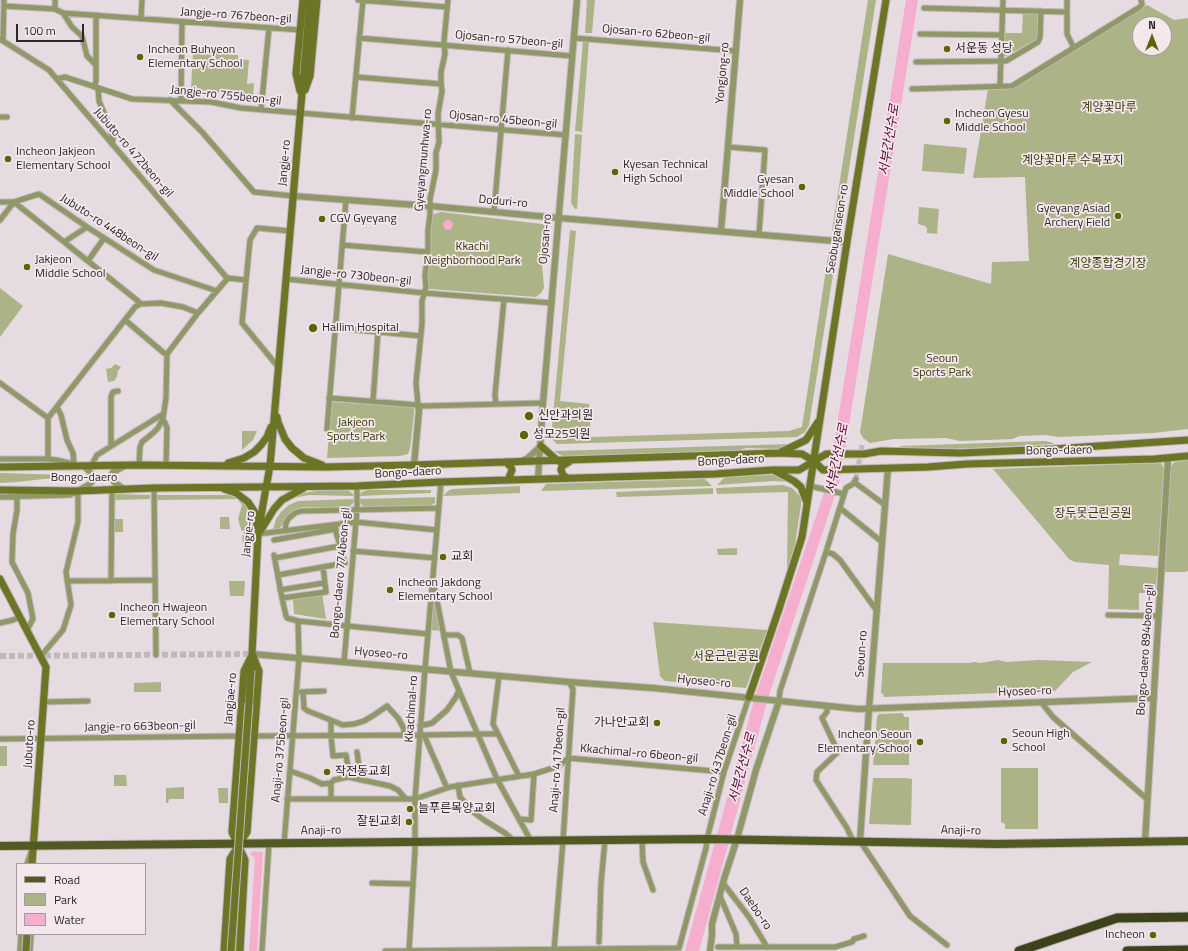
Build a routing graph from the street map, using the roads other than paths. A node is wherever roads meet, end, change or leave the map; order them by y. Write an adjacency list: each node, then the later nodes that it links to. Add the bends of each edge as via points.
1 (4, 0): 16 (street)
2 (55, 0): 19 (street)
3 (142, 0): 25 (street)
4 (302, 0): 28 (main road, Jangje-ro)
5 (310, 0): 48 (main road, Jangje-ro)
6 (317, 0): 48 (main road, Jangje-ro, via 310,76)
7 (358, 0): 8 (street)
8 (363, 0): 17 (street); 31 (street)
9 (448, 0): 17 (street, Gyeyangmunhwa-ro)
10 (577, 0): 32 (street, Ojosan-ro)
11 (740, 0): 37 (street, Yongjong-ro)
12 (886, 0): 75 (main road, Seobuganseon-ro)
13 (1003, 0): 20 (street)
14 (1067, 0): 22 (street)
15 (1141, 0): 35 (street, via 1140,7)
16 (4, 6): 19 (street, Jangje-ro 767beon-gil); 33 (street)
17 (447, 7): 34 (street, Gyeyangmunhwa-ro)
18 (924, 8): 20 (street)
19 (54, 9): 23 (street, Jangje-ro 767beon-gil)
20 (1003, 10): 21 (street); 30 (street)
21 (1041, 11): 22 (street); 39 (street, via 1038,42 1006,61)
22 (1067, 12): 35 (street, via 1066,34)
23 (63, 13): 24 (street, Jangje-ro 767beon-gil); 41 (street, via 82,36 87,56)
24 (96, 16): 25 (street, Jangje-ro 767beon-gil); 41 (street)
25 (141, 19): 26 (street, Jangje-ro 767beon-gil)
26 (182, 22): 27 (street, Jangje-ro 767beon-gil); 50 (street)
27 (269, 28): 28 (street, Jangje-ro 767beon-gil); 51 (street)
28 (300, 30): 48 (main road, Jangje-ro, via 296,74)
29 (920, 34): 30 (street)
30 (1002, 36): 39 (street)
31 (359, 38): 34 (street, Ojosan-ro 57beon-gil); 42 (street)
32 (574, 38): 37 (street, Ojosan-ro 62beon-gil); 38 (street, Ojosan-ro)
33 (2, 40): 43 (street, Jubuto-ro 472beon-gil, via 49,70)
34 (445, 45): 36 (street, Ojosan-ro 57beon-gil); 44 (street, Gyeyangmunhwa-ro)
35 (1074, 48): 45 (street, via 1012,86)
36 (508, 50): 38 (street, Ojosan-ro 57beon-gil); 57 (street)
37 (736, 51): 60 (street, Yongjong-ro)
38 (572, 56): 58 (street, Ojosan-ro)
39 (1001, 61): 40 (street); 45 (street)
40 (916, 62)
41 (96, 65): 46 (street)
42 (356, 77): 44 (street); 55 (street)
43 (57, 79): 46 (street, Jangje-ro 755beon-gil, via 65,77); 59 (street, Jubuto-ro 472beon-gil)
44 (441, 84): 56 (street, Gyeyangmunhwa-ro)
45 (1000, 86): 47 (street)
46 (96, 87): 49 (street, Jangje-ro 755beon-gil, via 132,99); 59 (street, via 110,127)
47 (912, 89)
48 (302, 98): 52 (main road, Jangje-ro)
49 (170, 100): 50 (street, Jangje-ro 755beon-gil); 61 (street, via 202,132 254,192)
50 (181, 101): 51 (street, Jangje-ro 755beon-gil, via 211,102)
51 (261, 110): 52 (street, Jangje-ro 755beon-gil)
52 (300, 113): 55 (street, Jangje-ro 755beon-gil); 61 (main road, Jangje-ro)
53 (0, 117): 54 (street)
54 (7, 117)
55 (352, 118): 56 (street, Ojosan-ro 45beon-gil)
56 (439, 124): 57 (street, Ojosan-ro 45beon-gil); 65 (street, Gyeyangmunhwa-ro, via 436,170)
57 (501, 129): 58 (street, Ojosan-ro 45beon-gil); 66 (street)
58 (566, 135): 67 (street, Ojosan-ro)
59 (112, 144): 79 (street, Jubuto-ro 472beon-gil)
60 (728, 147): 71 (street, Yongjong-ro); 72 (street, via 765,150)
61 (293, 196): 62 (street, Doduri-ro); 70 (main road, Jangje-ro)
62 (346, 200): 65 (street, Doduri-ro); 76 (street)
63 (0, 202): 64 (street, Jubuto-ro 448beon-gil)
64 (14, 202): 68 (street); 69 (street, Jubuto-ro 448beon-gil, via 39,194); 74 (street)
65 (430, 206): 66 (street, Doduri-ro); 77 (street, Gyeyangmunhwa-ro)
66 (494, 212): 67 (street, Doduri-ro)
67 (559, 218): 71 (street, Doduri-ro); 86 (street, Ojosan-ro)
68 (0, 220)
69 (87, 227): 73 (street, Jubuto-ro 448beon-gil); 74 (street)
70 (290, 231): 80 (main road, Jangje-ro); 81 (street, via 256,228 250,240)
71 (721, 231): 72 (street, Doduri-ro)
72 (759, 234): 75 (street, Doduri-ro)
73 (104, 238): 78 (street); 83 (street, Jubuto-ro 448beon-gil, via 154,270)
74 (64, 242): 78 (street)
75 (847, 242): 107 (main road, Seobuganseon-ro)
76 (342, 244): 77 (street); 82 (street)
77 (428, 252): 84 (street, Gyeyangmunhwa-ro)
78 (88, 261): 87 (street)
79 (228, 278): 81 (street); 83 (street)
80 (286, 279): 82 (street, Jangje-ro 730beon-gil); 94 (main road, Jangje-ro)
81 (246, 280): 94 (street, via 242,323)
82 (339, 285): 84 (street, Jangje-ro 730beon-gil); 90 (street)
83 (217, 291): 88 (street)
84 (424, 293): 85 (street, Jangje-ro 730beon-gil); 92 (street, Gyeyangmunhwa-ro)
85 (504, 299): 86 (street, Jangje-ro 730beon-gil); 100 (street)
86 (552, 303): 99 (street, Ojosan-ro)
87 (140, 304): 88 (street, via 161,303); 89 (street)
88 (198, 313): 93 (street)
89 (125, 320): 93 (street); 103 (street)
90 (335, 328): 91 (street); 97 (street)
91 (378, 332): 92 (street); 98 (street)
92 (421, 336): 102 (street, Gyeyangmunhwa-ro, via 416,383)
93 (167, 354): 104 (street, via 166,398)
94 (279, 368): 101 (main road, Jangje-ro)
95 (0, 383): 106 (street)
96 (118, 391): 110 (street, via 113,392 111,397)
97 (329, 398): 98 (street); 108 (street)
98 (373, 401): 102 (street)
99 (543, 403): 100 (street); 111 (street, Ojosan-ro)
100 (496, 404): 102 (street)
101 (276, 405): 105 (main road, Jangje-ro); 131 (main road, via 278,422 292,448 304,458)
102 (418, 405): 123 (street, Gyeyangmunhwa-ro)
103 (57, 408): 106 (street); 124 (street, via 67,440)
104 (162, 416): 110 (street); 126 (street, via 158,428 142,442); 127 (street, via 167,428)
105 (275, 417): 128 (main road, via 267,437 254,452 233,462); 129 (main road, Jangje-ro)
106 (48, 418): 116 (street)
107 (820, 418): 112 (main road, via 806,440); 121 (main road, Seobuganseon-ro)
108 (327, 429)
109 (1188, 440): 121 (main road, Bongo-daero, via 960,453 881,451 864,454 826,454)
110 (111, 446): 124 (street)
111 (541, 446): 117 (street); 118 (street, Ojosan-ro); 119 (main road)
112 (780, 453): 120 (main road, Bongo-daero); 121 (main road, Bongo-daero, via 802,454)
113 (1188, 456): 114 (main road, Bongo-daero)
114 (1168, 458): 132 (main road, Bongo-daero); 180 (street, Bongo-daero 894beon-gil)
115 (0, 459): 116 (street)
116 (48, 459): 124 (street)
117 (522, 461): 118 (main road, Bongo-daero); 122 (main road, Bongo-daero)
118 (540, 461): 119 (main road, Bongo-daero); 135 (street, Ojosan-ro)
119 (558, 461): 120 (main road, Bongo-daero)
120 (571, 461): 134 (main road, via 561,468 561,473)
121 (814, 461): 132 (main road, Bongo-daero, via 823,470); 133 (main road, Bongo-daero, via 799,470); 139 (main road, Seobuganseon-ro)
122 (506, 462): 123 (main road, Bongo-daero); 136 (main road, via 512,470)
123 (414, 465): 131 (main road, Bongo-daero)
124 (82, 466): 125 (main road, Bongo-daero); 130 (main road, Bongo-daero); 147 (street, via 92,474 93,480)
125 (124, 466): 126 (main road, Bongo-daero); 145 (street, via 113,472 111,477)
126 (139, 466): 127 (main road, Bongo-daero)
127 (166, 466): 128 (main road, Bongo-daero)
128 (213, 466): 129 (main road, Bongo-daero)
129 (270, 466): 131 (main road, Bongo-daero); 140 (main road, Jangje-ro)
130 (0, 467)
131 (326, 467)
132 (888, 468): 152 (street, Seoun-ro)
133 (772, 470): 134 (main road, Bongo-daero); 151 (main road, via 801,487)
134 (567, 478): 135 (main road, Bongo-daero)
135 (538, 479): 136 (main road, Bongo-daero)
136 (508, 480): 137 (main road, Bongo-daero)
137 (441, 482): 138 (main road, Bongo-daero); 153 (street, Kkachimal-ro)
138 (358, 486): 141 (main road, Bongo-daero); 155 (street, Bongo-daero 774beon-gil)
139 (810, 486): 148 (street); 151 (main road, Seobuganseon-ro)
140 (266, 487): 141 (main road, Bongo-daero); 143 (main road, Bongo-daero); 160 (main road, Jangje-ro)
141 (306, 487): 160 (main road, via 282,500)
142 (154, 488): 143 (main road, Bongo-daero); 145 (main road, Bongo-daero); 170 (street)
143 (218, 488): 160 (main road, via 236,493 248,502 256,514)
144 (112, 489): 145 (main road, Bongo-daero); 147 (main road, Bongo-daero); 173 (street)
145 (124, 489)
146 (0, 490): 147 (main road, Bongo-daero)
147 (78, 491): 150 (street, via 70,495); 172 (street, via 78,522 66,572)
148 (843, 493): 152 (street, via 855,481); 154 (street)
149 (0, 496): 150 (street)
150 (18, 496): 185 (street, via 12,562 28,593 33,619)
151 (808, 503): 202 (main road, Seobuganseon-ro, via 799,549)
152 (885, 505): 162 (street, Seoun-ro)
153 (439, 508): 155 (street); 158 (street, Kkachimal-ro)
154 (840, 508): 162 (street); 165 (street)
155 (357, 510): 156 (street, Bongo-daero 774beon-gil); 159 (street, via 301,511 290,518)
156 (356, 522): 157 (street); 158 (street); 164 (street, Bongo-daero 774beon-gil)
157 (335, 527): 159 (street); 161 (street); 163 (street)
158 (437, 530): 166 (street, Kkachimal-ro)
159 (285, 531): 160 (street)
160 (258, 534): 188 (main road, Jangje-ro)
161 (274, 540)
162 (882, 542): 178 (street, Seoun-ro)
163 (340, 546): 167 (street, via 345,563); 168 (street, via 274,556)
164 (353, 551): 166 (street); 184 (street, Bongo-daero 774beon-gil)
165 (826, 552): 178 (street, via 840,560); 205 (street)
166 (435, 558): 171 (street, Kkachimal-ro)
167 (323, 567): 168 (street); 174 (street)
168 (278, 575): 176 (street)
169 (0, 579): 175 (main road, Jubuto-ro)
170 (155, 580): 173 (street); 189 (street)
171 (433, 580): 186 (street, Kkachimal-ro); 187 (street)
172 (68, 581): 173 (street); 190 (street, via 71,605 63,630)
173 (111, 581)
174 (324, 583): 176 (street); 177 (street, via 326,592)
175 (2, 587): 181 (main road, Jubuto-ro)
176 (280, 590): 177 (street)
177 (282, 598): 182 (street, via 287,618)
178 (877, 611): 210 (street, Seoun-ro)
179 (1108, 615): 180 (street)
180 (1159, 616): 203 (street, Bongo-daero 894beon-gil)
181 (20, 617): 183 (street); 185 (main road, Jubuto-ro)
182 (298, 621): 184 (street); 191 (street, Anaji-ro 375beon-gil)
183 (0, 623)
184 (347, 625): 186 (street); 192 (street, Bongo-daero 774beon-gil)
185 (27, 630): 190 (main road, Jubuto-ro)
186 (428, 634): 193 (street, Kkachimal-ro)
187 (444, 635): 194 (street); 195 (street, via 458,635 462,638)
188 (252, 654): 191 (street, Hyoseo-ro); 208 (main road, Jangje-ro); 217 (main road, Jangjae-ro, via 244,671); 218 (main road, Jangjae-ro, via 259,671)
189 (156, 655)
190 (41, 656): 206 (main road, Jubuto-ro, via 46,667)
191 (299, 658): 192 (street, Hyoseo-ro); 199 (street, Anaji-ro 375beon-gil)
192 (344, 662): 193 (street, Hyoseo-ro)
193 (424, 669): 194 (street, Hyoseo-ro); 212 (street, Kkachimal-ro)
194 (451, 672): 195 (street, Hyoseo-ro); 198 (street)
195 (470, 673): 196 (street, Hyoseo-ro)
196 (499, 676): 197 (street, Hyoseo-ro); 214 (street, via 493,724)
197 (569, 682): 202 (street, Hyoseo-ro); 224 (street, Anaji-ro 417beon-gil, via 573,689)
198 (459, 690): 212 (street, via 447,710 432,723); 213 (street)
199 (296, 691): 201 (street); 219 (street, Anaji-ro 375beon-gil)
200 (324, 691): 201 (street)
201 (303, 692): 211 (street, via 304,708)
202 (751, 698): 205 (street, Hyoseo-ro); 227 (street, Anaji-ro 437beon-gil)
203 (1154, 698): 207 (street, Hyoseo-ro); 239 (street, Bongo-daero 894beon-gil)
204 (88, 701): 206 (street)
205 (776, 701): 209 (street, Hyoseo-ro); 242 (street, Daebo-ro)
206 (44, 702): 221 (main road, Jubuto-ro)
207 (1041, 702): 210 (street, Hyoseo-ro); 239 (street, via 1053,717)
208 (249, 703): 282 (main road, Jangjae-ro, bridge)
209 (827, 706): 210 (street, Hyoseo-ro); 248 (street, via 827,712 822,718 838,752 817,772 816,780)
210 (869, 709): 248 (street, Seoun-ro)
211 (331, 721): 215 (street, via 343,725 354,724 374,716 387,706 398,718); 220 (street)
212 (420, 726): 216 (street, Kkachimal-ro)
213 (478, 734): 214 (street); 216 (street); 230 (street)
214 (498, 734): 229 (street)
215 (404, 735): 216 (street); 220 (street)
216 (422, 735): 234 (street); 238 (street, Kkachimal-ro)
217 (239, 736): 221 (street, Jangje-ro 663beon-gil); 252 (main road, Jangjae-ro, via 232,832)
218 (254, 736): 219 (street); 252 (main road, Jangjae-ro, via 247,832)
219 (292, 736): 220 (street); 226 (street, Anaji-ro 375beon-gil)
220 (331, 736): 223 (street, via 333,756)
221 (41, 738): 222 (street, Jangje-ro 663beon-gil); 256 (main road, Jubuto-ro)
222 (0, 739)
223 (346, 757): 225 (street, via 348,767); 225 (street, via 357,754)
224 (568, 758): 227 (street, Kkachimal-ro 6beon-gil); 228 (street, Kkachimal-ro 6beon-gil, via 559,766); 247 (street, Anaji-ro 417beon-gil)
225 (358, 767): 231 (street)
226 (290, 771): 232 (street, via 322,784); 235 (street, Anaji-ro 375beon-gil)
227 (724, 772): 241 (street, Anaji-ro 437beon-gil)
228 (534, 774): 229 (street, Kkachimal-ro 6beon-gil); 240 (street, via 531,820)
229 (519, 776): 230 (street, Kkachimal-ro 6beon-gil)
230 (497, 779): 233 (street, Kkachimal-ro 6beon-gil); 240 (street)
231 (361, 780): 232 (street, via 348,777); 237 (street, via 390,786)
232 (331, 783): 236 (street)
233 (458, 785): 234 (street, Kkachimal-ro 6beon-gil); 245 (street, via 460,797 472,811)
234 (446, 788): 238 (street, Kkachimal-ro 6beon-gil)
235 (287, 799): 236 (street, Kkachimal-ro 6beon-gil); 254 (street, Anaji-ro 375beon-gil)
236 (330, 799): 237 (street, Kkachimal-ro 6beon-gil)
237 (406, 799): 238 (street, Kkachimal-ro 6beon-gil)
238 (415, 799): 250 (street, Kkachimal-ro)
239 (1148, 799): 251 (street, Bongo-daero 894beon-gil)
240 (519, 819): 246 (street)
241 (709, 839): 242 (main road, Anaji-ro); 244 (main road, Anaji-ro); 277 (street, Anaji-ro 437beon-gil, via 679,948)
242 (736, 839): 248 (main road, Anaji-ro); 261 (street, Daebo-ro)
243 (605, 840): 244 (main road, Anaji-ro); 247 (main road, Anaji-ro); 270 (street)
244 (642, 840): 263 (street, via 643,862)
245 (514, 841): 246 (main road, Anaji-ro); 250 (main road, Anaji-ro)
246 (531, 841): 247 (main road, Anaji-ro)
247 (563, 841): 277 (street, Anaji-ro 417beon-gil)
248 (857, 841): 251 (main road, Anaji-ro, via 996,844); 272 (street, via 910,916)
249 (1188, 841): 251 (main road, Anaji-ro)
250 (415, 842): 254 (main road, Anaji-ro); 262 (street, Kkachimal-ro)
251 (1145, 842)
252 (239, 844): 253 (main road, Anaji-ro); 256 (main road, Anaji-ro); 281 (street, via 234,859); 281 (main road, Jangjae-ro, via 230,860); 283 (street, via 241,860); 284 (main road, Jangjae-ro, via 245,860)
253 (269, 844): 254 (main road, Anaji-ro); 285 (street)
254 (284, 844)
255 (0, 846): 256 (main road, Anaji-ro)
256 (34, 846): 257 (street); 258 (main road, Jubuto-ro); 259 (street)
257 (27, 863)
258 (32, 863)
259 (36, 863)
260 (372, 883): 262 (street)
261 (723, 883): 264 (street, Daebo-ro); 275 (street, Daebo-ro, via 749,917)
262 (413, 884): 287 (street, Kkachimal-ro)
263 (653, 890)
264 (720, 896): 274 (street, Daebo-ro, via 736,934); 278 (street, Daebo-ro, via 712,924)
265 (1188, 917): 288 (highway, via 1117,918)
266 (21, 935): 271 (street)
267 (27, 935): 276 (main road, bridge)
268 (31, 935): 276 (street)
269 (864, 936): 275 (street, via 835,947)
270 (599, 942)
271 (20, 945): 276 (street); 280 (street)
272 (947, 945)
273 (718, 947): 274 (street)
274 (737, 947): 275 (street)
275 (767, 947)
276 (29, 949)
277 (554, 950): 287 (street)
278 (710, 950)
279 (1188, 950): 289 (highway)
280 (20, 951)
281 (226, 951)
282 (231, 951)
283 (236, 951)
284 (240, 951)
285 (262, 951)
286 (385, 951): 287 (street)
287 (409, 951)
288 (1018, 951)
289 (1127, 951)

